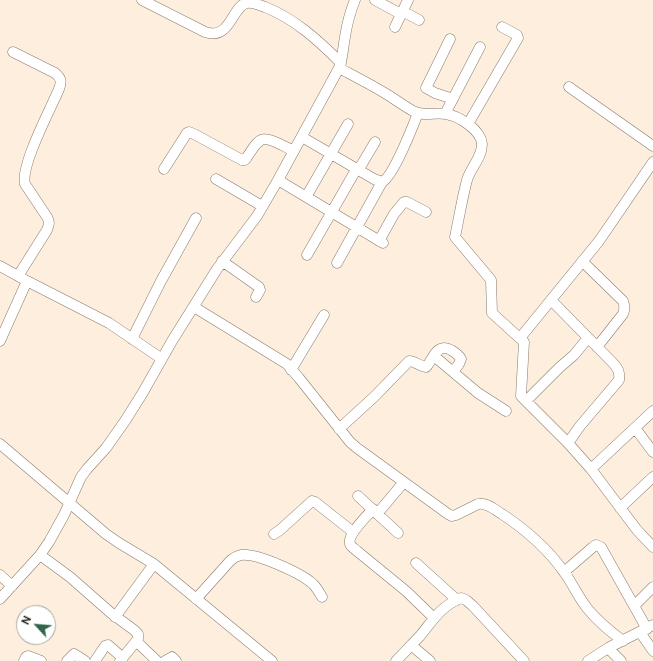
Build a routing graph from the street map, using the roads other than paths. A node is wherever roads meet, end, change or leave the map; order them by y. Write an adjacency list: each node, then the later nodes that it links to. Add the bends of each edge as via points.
1 (142, 0): 12 (street, via 213,34 225,28 243,4 254,3 282,15 299,26 317,40)
2 (355, 0): 12 (street, via 347,24)
3 (375, 0): 5 (street, via 399,13)
4 (408, 0): 5 (street)
5 (402, 12): 6 (street); 7 (street)
6 (419, 20)
7 (395, 27)
8 (502, 27): 18 (street, via 518,38)
9 (450, 39): 14 (street, via 426,88)
10 (480, 47): 14 (street)
11 (13, 52): 41 (street, via 55,73 61,81 31,153 24,179 47,217 49,226)
12 (340, 66): 15 (street); 19 (street)
13 (569, 87): 21 (street)
14 (453, 99): 16 (street)
15 (418, 113): 16 (street); 29 (street, via 395,164 387,179)
16 (445, 114): 18 (street)
17 (348, 124): 23 (street)
18 (468, 124): 47 (street, via 481,139 481,151 467,180 455,237 491,280 492,313)
19 (302, 137): 22 (street); 23 (street)
20 (375, 142): 26 (street)
21 (653, 146)
22 (294, 151): 25 (street, via 263,139 259,140 247,158 242,160 189,132); 28 (street)
23 (331, 153): 26 (street); 30 (street)
24 (653, 162): 38 (street, via 599,241)
25 (164, 169)
26 (358, 169): 29 (street); 32 (street)
27 (216, 179): 31 (street)
28 (278, 180): 30 (street); 31 (street)
29 (382, 182): 35 (street)
30 (306, 197): 32 (street)
31 (262, 206): 37 (street)
32 (331, 212): 35 (street); 36 (street)
33 (426, 212): 35 (street, via 405,202 394,214 381,242)
34 (196, 218): 49 (street, via 160,281)
35 (356, 227): 39 (street)
36 (307, 255)
37 (222, 261): 43 (street, via 259,287); 45 (street)
38 (582, 261): 44 (street); 51 (street, via 625,305 623,314)
39 (337, 263)
40 (0, 266): 41 (street)
41 (18, 276): 42 (street)
42 (27, 281): 49 (street, via 109,323); 50 (street)
43 (256, 297)
44 (551, 300): 47 (street); 48 (street)
45 (194, 306): 53 (street); 54 (street, via 282,361)
46 (324, 315): 54 (street)
47 (520, 338): 56 (street, via 524,342 521,396)
48 (588, 338): 51 (street); 56 (street)
49 (132, 339): 53 (street)
50 (0, 342)
51 (598, 347): 61 (street, via 619,370 619,380)
52 (434, 356): 55 (street); 55 (street, via 443,348 458,354 461,362); 60 (street, via 426,367 411,360 407,361 375,396)
53 (162, 359): 68 (street, via 118,431 87,469)
54 (291, 370): 60 (street)
55 (453, 372): 57 (street, via 478,393)
56 (526, 401): 61 (street)
57 (506, 411)
58 (653, 411): 59 (street)
59 (635, 428): 63 (street); 64 (street)
60 (339, 429): 66 (street, via 357,448)
61 (568, 443): 64 (street)
62 (0, 444): 68 (street)
63 (653, 452)
64 (591, 469): 69 (street)
65 (653, 477): 69 (street)
66 (404, 482): 70 (street); 78 (street, via 450,515 455,516 482,503 491,507 535,540)
67 (358, 496): 70 (street)
68 (70, 504): 75 (street); 77 (street, via 106,534)
69 (620, 508): 74 (street)
70 (375, 512): 71 (street); 72 (street)
71 (353, 532): 73 (street, via 312,501); 88 (street, via 350,541 352,547 406,591)
72 (398, 533)
73 (274, 534)
74 (653, 547)
75 (40, 555): 80 (street); 87 (street, via 70,577)
76 (416, 563): 85 (street)
77 (154, 564): 84 (street); 87 (street)
78 (564, 572): 86 (street, via 593,547 601,547); 91 (street, via 586,608)
79 (0, 575): 80 (street)
80 (12, 586): 83 (street)
81 (653, 587): 86 (street)
82 (322, 597): 84 (street, via 312,583 298,574 260,558 242,555 230,561)
83 (0, 599)
84 (196, 599): 104 (street)
85 (457, 600): 88 (street, via 443,608); 107 (street, via 464,598 468,601)
86 (634, 606): 89 (street)
87 (115, 617): 90 (street, via 138,634)
88 (434, 618): 92 (street)
89 (646, 629): 91 (street); 94 (street)
90 (136, 641): 95 (street); 101 (street)
91 (623, 641): 93 (street)
92 (411, 645): 105 (street); 106 (street)
93 (608, 648): 108 (street); 109 (street)
94 (653, 651)
95 (122, 659): 100 (street, via 108,645)
96 (24, 661): 97 (street, via 28,656)
97 (41, 661)
98 (67, 661): 99 (street, via 74,654)
99 (85, 661)
100 (95, 661)
101 (157, 661)
102 (165, 661): 103 (street, via 172,656)
103 (176, 661)
104 (272, 661)
105 (396, 661)
106 (430, 661)
107 (524, 661)
108 (588, 661)
109 (621, 661)

